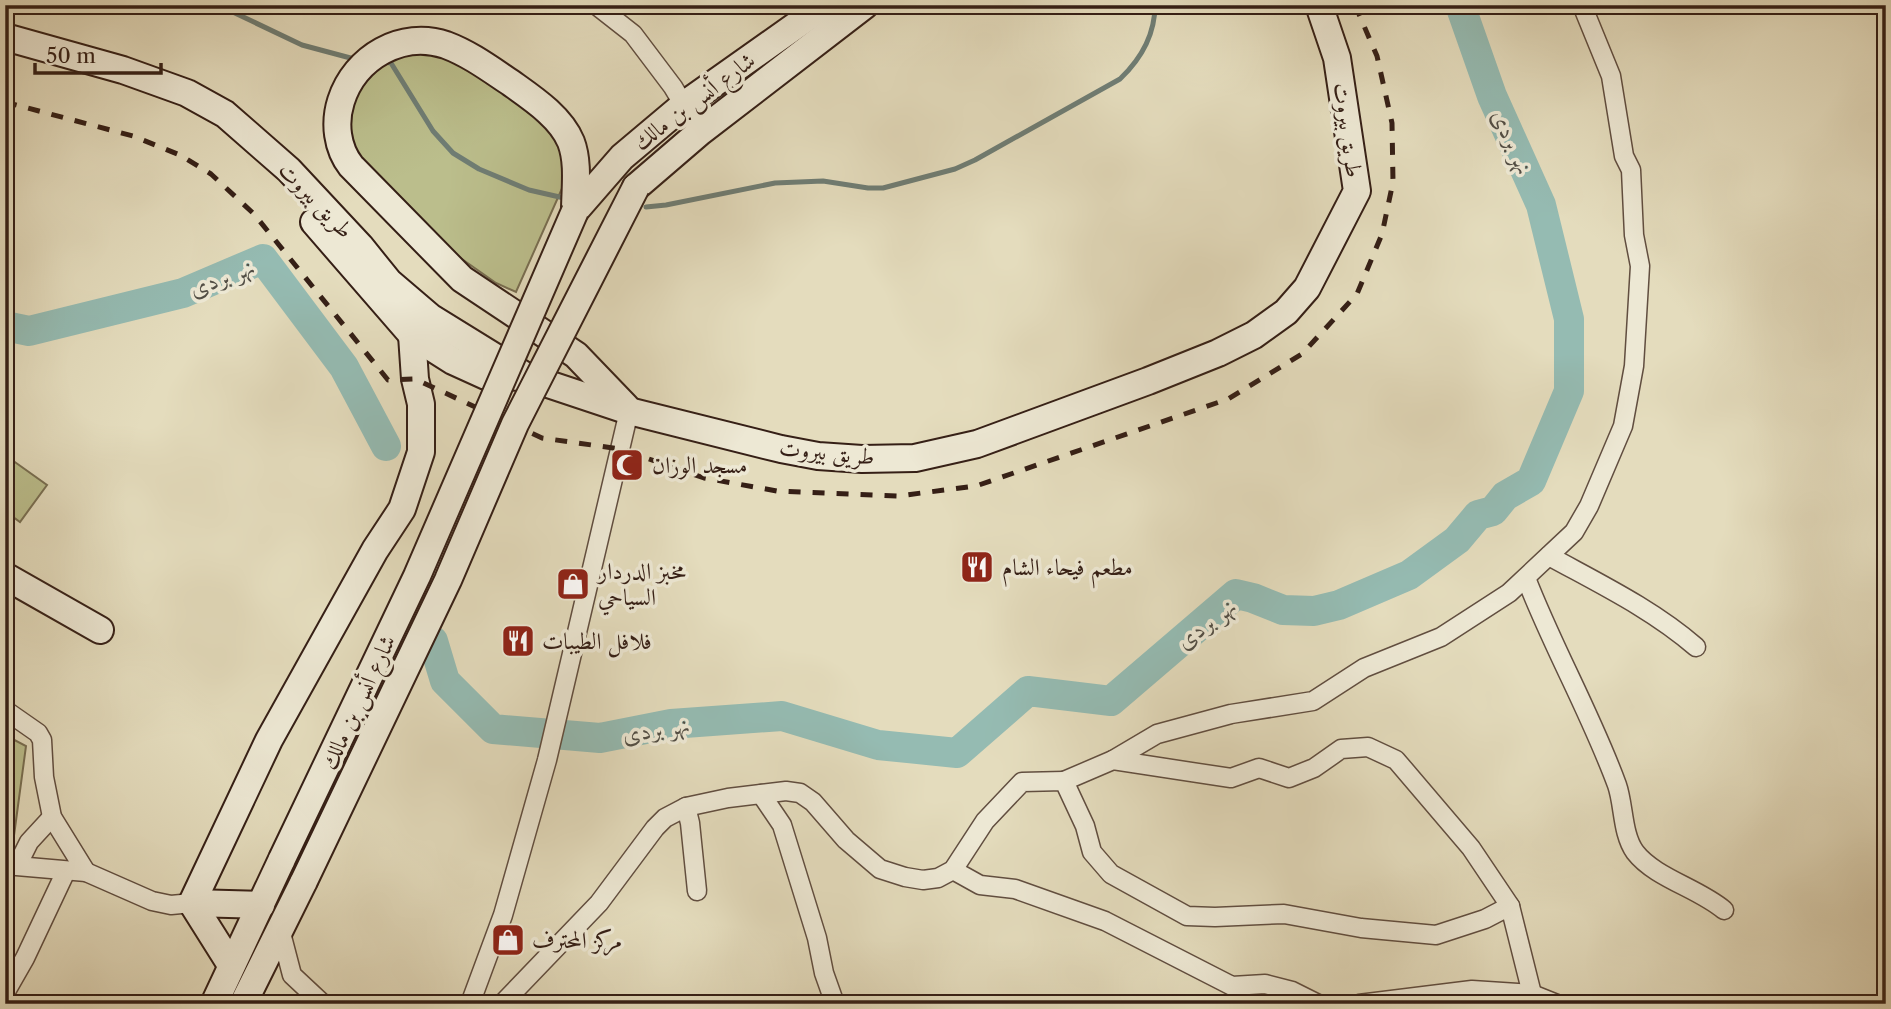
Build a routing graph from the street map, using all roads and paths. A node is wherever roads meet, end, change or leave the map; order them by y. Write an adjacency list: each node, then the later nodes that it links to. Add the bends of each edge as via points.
1 (596, 5): 8 (street, via 633,34)
2 (825, 5): 8 (street, شارع أنس بن مالك)
3 (865, 5): 9 (street, شارع أنس بن مالك)
4 (1319, 5): 13 (street, طريق بيروت, via 1337,58 1357,191 1307,288 1286,312 1254,335 1032,425 915,458 818,456)
5 (1582, 5): 14 (street, via 1611,76 1630,170 1640,265 1634,366 1623,426 1589,506 1574,532)
6 (5, 37): 12 (street, طريق بيروت, via 123,70 187,93 225,114 289,170 389,282 430,317)
7 (5, 56): 11 (street, via 147,94 218,126 291,195)
8 (685, 104): 9 (street); 10 (street, شارع أنس بن مالك, via 622,157)
9 (700, 132): 34 (street, شارع أنس بن مالك, bridge, via 636,187 515,424 447,580)
10 (575, 211): 13 (street, via 575,160 571,141 559,123 471,57 432,41 410,41 377,53 350,79 338,108 337,128 343,156 351,166 462,279 576,355); 31 (street, شارع أنس بن مالك, bridge, via 417,576)
11 (412, 335): 12 (street, via 486,376); 30 (street, via 422,404 421,452 402,509 269,740)
12 (527, 377): 13 (street, طريق بيروت)
13 (629, 411): 41 (street, via 547,760 503,915)
14 (1549, 556): 16 (street); 18 (street, via 1672,626)
15 (5, 576): 17 (street)
16 (1526, 578): 20 (street, via 1451,632 1364,668 1313,701 1231,714 1157,734); 33 (street, via 1617,787 1633,850 1647,865)
17 (100, 630)
18 (1696, 648)
19 (5, 710): 24 (street, via 42,740)
20 (1113, 760): 21 (street); 32 (street, via 1231,778 1259,768 1289,778 1341,749 1368,747 1396,760 1471,848)
21 (1064, 781): 26 (street, via 1022,782 985,821); 32 (street, via 1092,852 1111,874 1187,916 1284,914 1436,936)
22 (761, 794): 23 (street); 26 (street, via 800,793 880,869 923,880); 43 (street, via 782,825)
23 (685, 807): 29 (street); 42 (street, via 655,828 599,903)
24 (52, 817): 25 (street); 28 (street)
25 (11, 864): 27 (street)
26 (953, 870): 44 (street, via 980,885 1015,889 1105,920 1232,986 1265,984)
27 (66, 871): 28 (street); 36 (street)
28 (86, 872): 30 (street, via 152,901)
29 (697, 891)
30 (192, 903): 31 (street); 35 (street)
31 (261, 905): 35 (street, شارع أنس بن مالك)
32 (1510, 906): 37 (street)
33 (1724, 910)
34 (280, 929): 39 (street); 40 (street, via 292,975)
35 (231, 965): 38 (street, شارع أنس بن مالك)
36 (5, 993)
37 (1531, 1000): 45 (street, via 1472,990); 46 (street)
38 (214, 1004)
39 (243, 1004)
40 (323, 1004)
41 (470, 1004)
42 (502, 1004)
43 (835, 1004)
44 (1318, 1004)
45 (1359, 1004)
46 (1557, 1004)

